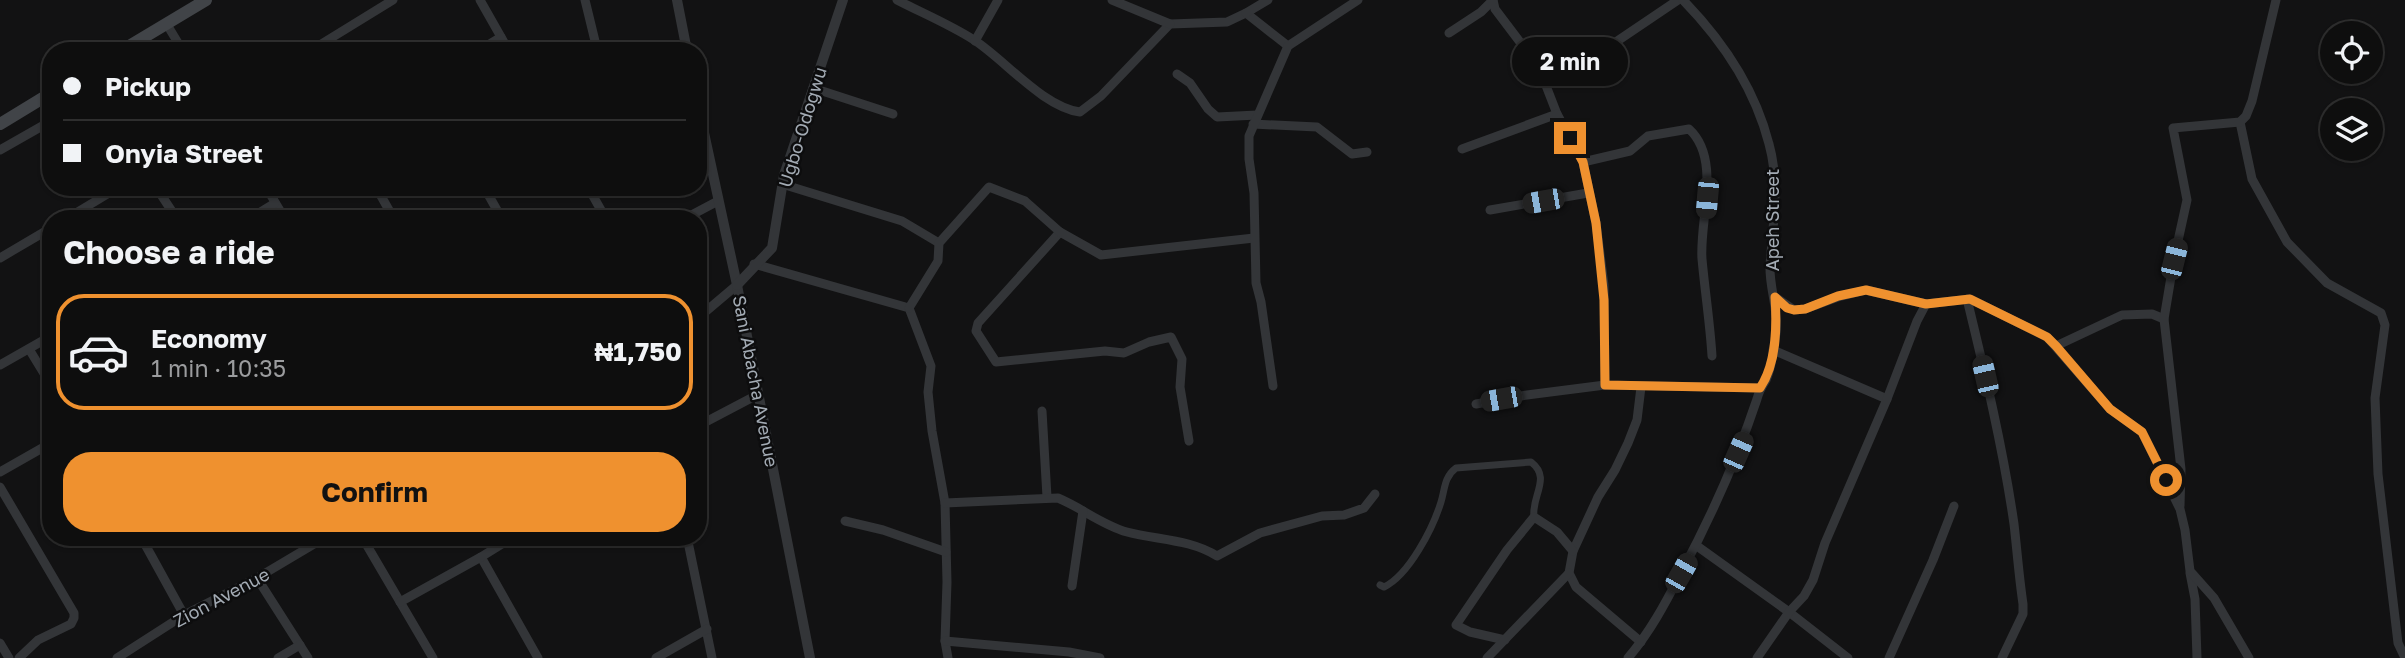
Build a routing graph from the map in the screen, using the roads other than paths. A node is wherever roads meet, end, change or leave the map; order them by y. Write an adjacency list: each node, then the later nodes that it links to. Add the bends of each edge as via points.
1 (206, 0): 18 (main road)
2 (393, 0): 26 (street)
3 (480, 0): 21 (street)
4 (585, 0): 22 (street)
5 (677, 0): 29 (street)
6 (843, 0): 33 (street, Ugbo-Odogwu)
7 (897, 0): 23 (street)
8 (998, 0): 23 (street)
9 (1112, 0): 19 (street)
10 (1268, 0): 17 (street)
11 (1358, 0): 30 (street)
12 (1503, 0): 16 (street)
13 (1678, 0): 32 (street)
14 (1683, 0): 64 (street, Apeh Street, via 1742,75 1764,125 1774,175 1770,272)
15 (2276, 0): 38 (street, via 2252,100)
16 (1494, 3): 20 (street); 32 (street)
17 (1246, 13): 19 (street, via 1227,22); 30 (street)
18 (166, 23): 24 (main road); 25 (street)
19 (1170, 24): 23 (street, via 1080,112 1039,92)
20 (1449, 33)
21 (501, 37): 27 (street); 28 (street)
22 (595, 41)
23 (975, 41)
24 (135, 42)
25 (178, 42)
26 (325, 42)
27 (493, 42)
28 (504, 42)
29 (685, 42)
30 (1288, 46): 37 (street)
31 (1177, 74): 37 (street, via 1217,117)
32 (1545, 83): 36 (street)
33 (813, 88): 35 (street); 46 (street, Ugbo-Odogwu)
34 (42, 98): 39 (main road)
35 (893, 114)
36 (1557, 114): 42 (street); 45 (street)
37 (1255, 120): 44 (street, via 1317,127 1352,154); 59 (street, via 1248,148)
38 (2240, 122): 69 (street, via 2173,128 2187,200); 143 (street, via 2252,179 2287,242 2327,284 2383,318 2375,398 2378,474 2398,643)
39 (0, 124)
40 (42, 126): 43 (street)
41 (707, 148): 50 (street, Sani Abacha Avenue)
42 (1462, 149)
43 (0, 150)
44 (1367, 152)
45 (1583, 162): 47 (street); 74 (street, via 1630,151 1648,136 1660,133 1689,129 1696,135 1707,183 1702,257)
46 (782, 184): 60 (street, via 902,221); 62 (street, Ugbo-Odogwu, via 772,247)
47 (1588, 193): 56 (street); 77 (street, via 1604,285)
48 (104, 196): 52 (street)
49 (271, 196): 51 (street)
50 (718, 201): 55 (street); 63 (street, Sani Abacha Avenue)
51 (275, 203): 53 (street); 54 (street)
52 (81, 210)
53 (263, 210)
54 (279, 210)
55 (701, 210)
56 (1490, 211)
57 (1060, 232): 59 (street, via 1101,255); 60 (street, via 1025,201 989,187); 86 (street, via 978,323 976,331 996,362 1124,353 1171,337 1182,359 1180,387)
58 (42, 233): 61 (street)
59 (1254, 238): 78 (street, via 1256,283)
60 (939, 243): 67 (street, via 938,261)
61 (0, 258)
62 (754, 264): 63 (street, Ugbo-Odogwu); 67 (street)
63 (737, 285): 68 (street); 81 (street, Sani Abacha Avenue)
64 (1775, 297): 66 (street, via 1794,310 1866,290); 73 (street, Apeh Street)
65 (1967, 299): 66 (street); 71 (street, via 2047,337); 140 (street, via 2004,468 2023,604)
66 (1926, 304): 82 (street)
67 (909, 308): 94 (street, via 931,366 928,392)
68 (707, 310)
69 (2165, 319): 71 (street, via 2152,314 2122,315); 88 (street)
70 (42, 341): 72 (street)
71 (2056, 346): 90 (street, via 2110,409 2142,432)
72 (29, 349): 75 (street); 76 (street)
73 (1773, 350): 80 (street, Apeh Street); 82 (street)
74 (1712, 356)
75 (0, 365)
76 (42, 370)
77 (1605, 385): 79 (street); 83 (street)
78 (1273, 386)
79 (1641, 387): 80 (street); 106 (street, via 1637,420 1628,443)
80 (1760, 388): 105 (street, Apeh Street, via 1745,436)
81 (757, 395): 85 (street); 132 (street, Sani Abacha Avenue)
82 (1887, 399): 115 (street, via 1813,580)
83 (1475, 404)
84 (1042, 411): 93 (street)
85 (707, 421)
86 (1189, 440)
87 (42, 448): 89 (street)
88 (2181, 469): 90 (street); 96 (street)
89 (0, 472)
90 (2166, 480): 96 (street)
91 (0, 487): 124 (street, via 74,618)
92 (1375, 494): 97 (street, via 1364,508 1260,533 1217,556 1201,546 1125,532)
93 (1046, 497): 94 (street); 97 (street)
94 (945, 503): 107 (street)
95 (1954, 506): 139 (street)
96 (2180, 509): 109 (street)
97 (1083, 510): 113 (street)
98 (1534, 517): 106 (street, via 1557,532); 112 (street, via 1542,480 1531,462 1456,468 1448,476 1421,548 1389,585); 118 (street, via 1456,625)
99 (845, 521): 107 (street)
100 (146, 546): 116 (street)
101 (311, 546): 111 (street, Zion Avenue)
102 (367, 546): 114 (street)
103 (499, 546): 108 (street)
104 (689, 546): 117 (street)
105 (1697, 546): 115 (street); 120 (street, Apeh Street)
106 (1573, 551): 110 (street)
107 (946, 552): 119 (street)
108 (481, 557): 114 (street); 129 (street)
109 (2190, 571): 141 (street); 142 (street, via 2214,598)
110 (1569, 573): 118 (street); 120 (street, via 1576,587)
111 (257, 578): 116 (street, Zion Avenue); 122 (street)
112 (1380, 585)
113 (1072, 586)
114 (400, 602): 128 (street)
115 (1789, 611): 137 (street); 138 (street)
116 (184, 615): 125 (street, Zion Avenue)
117 (706, 629): 130 (street); 131 (street)
118 (1504, 640): 135 (street)
119 (945, 641): 133 (street); 134 (street)
120 (1642, 642): 136 (street, Apeh Street)
121 (0, 643): 123 (street)
122 (300, 645): 126 (street); 127 (street)
123 (9, 658)
124 (19, 658)
125 (117, 658)
126 (278, 658)
127 (308, 658)
128 (433, 658)
129 (538, 658)
130 (656, 658)
131 (712, 658)
132 (810, 658)
133 (948, 658)
134 (1100, 658)
135 (1487, 658)
136 (1628, 658)
137 (1756, 658)
138 (1848, 658)
139 (1889, 658)
140 (2002, 658)
141 (2197, 658)
142 (2249, 658)
143 (2405, 658)

